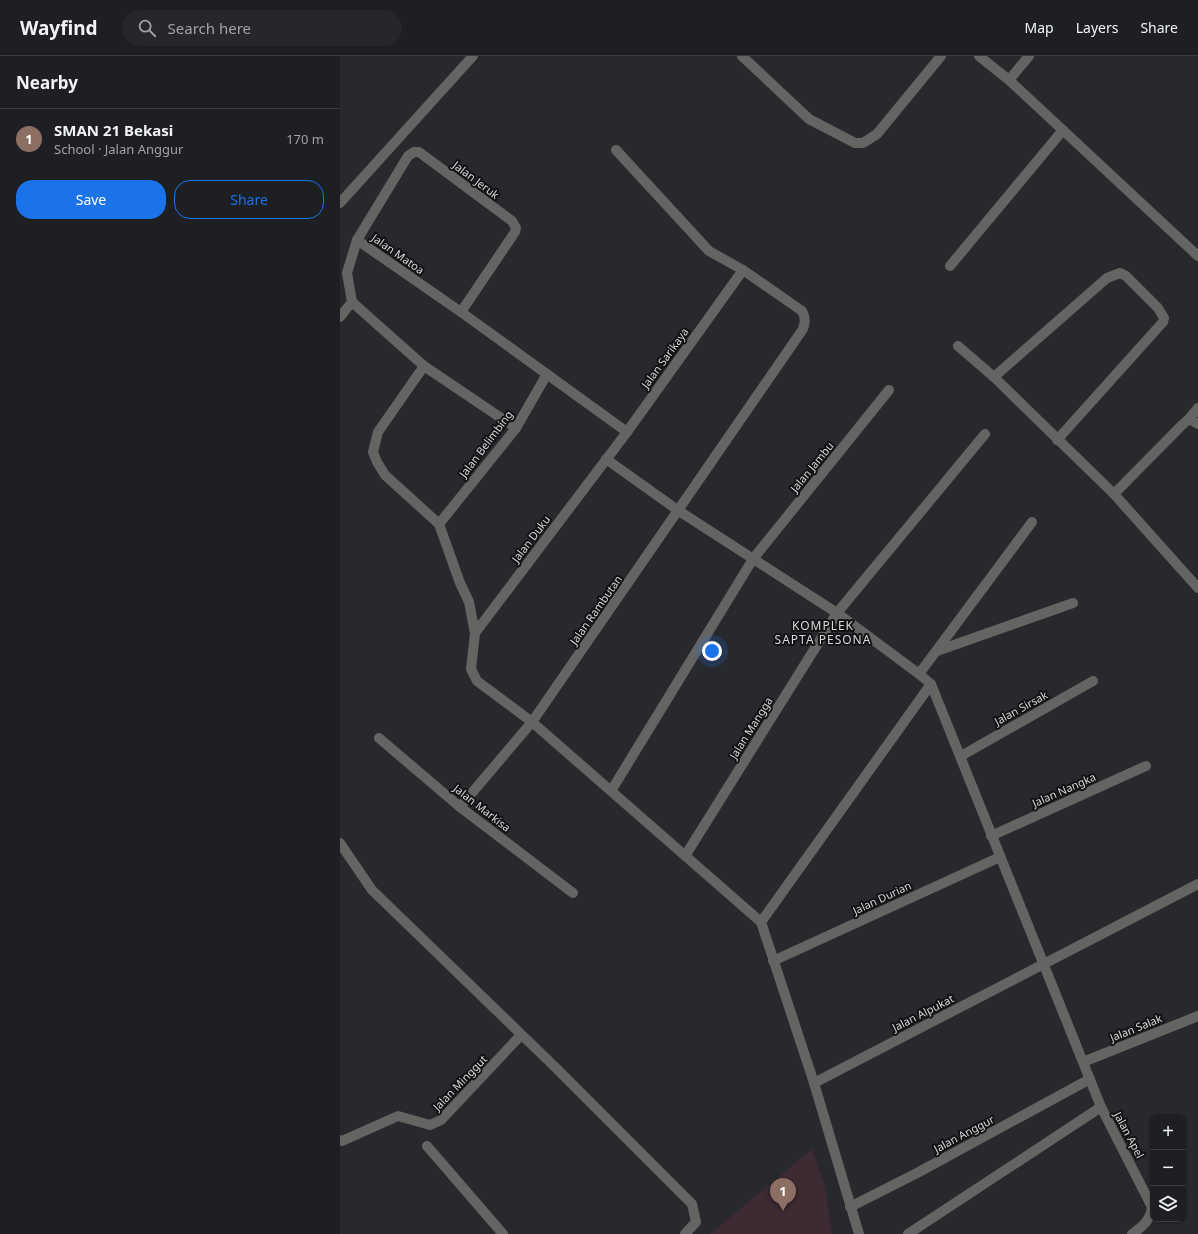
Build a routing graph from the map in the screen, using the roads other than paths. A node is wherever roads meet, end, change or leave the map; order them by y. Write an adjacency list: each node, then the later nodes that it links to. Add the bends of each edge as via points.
1 (473, 56): 9 (street)
2 (742, 56): 3 (street, via 809,119 855,143 863,143 877,134)
3 (941, 56)
4 (979, 56): 6 (street)
5 (1029, 56): 6 (street)
6 (1009, 80): 7 (street)
7 (1063, 130): 11 (street); 12 (street)
8 (616, 150): 13 (street, Jalan Rambutan, via 709,251)
9 (340, 203)
10 (360, 236): 14 (street, Jalan Matoa, via 348,273); 15 (street, Jalan Matoa); 15 (street, Jalan Jeruk, via 408,156 414,152 419,152 512,221 515,224 515,232)
11 (1198, 256)
12 (950, 266)
13 (743, 270): 25 (street, Jalan Sarikaya); 30 (street, Jalan Rambutan, via 802,311 805,322 803,329)
14 (352, 302): 16 (street); 18 (street)
15 (461, 312): 19 (street, Jalan Matoa)
16 (340, 317)
17 (958, 346): 20 (street)
18 (424, 366): 24 (street); 32 (street, via 378,432 373,452 385,475)
19 (547, 374): 24 (street, Jalan Belimbing); 25 (street, Jalan Matoa)
20 (994, 376): 27 (street); 27 (street, via 1107,278 1120,273 1126,276 1158,308 1164,318 1163,322)
21 (889, 390): 33 (street, Jalan Jambu)
22 (1198, 408): 23 (street)
23 (1194, 421): 29 (street)
24 (516, 428): 32 (street, Jalan Belimbing)
25 (627, 432): 28 (street, Jalan Sarikaya)
26 (985, 434): 36 (street, Jalan Mangga)
27 (1057, 440): 29 (street)
28 (606, 459): 30 (street); 37 (street, Jalan Duku)
29 (1114, 494): 34 (street)
30 (679, 511): 33 (street); 42 (street, Jalan Rambutan)
31 (1032, 522): 38 (street)
32 (439, 524): 37 (street, via 469,602)
33 (754, 559): 36 (street); 46 (street, Jalan Jambu)
34 (1198, 588)
35 (1073, 603): 38 (street)
36 (837, 613): 39 (street); 50 (street, Jalan Mangga)
37 (475, 633): 42 (street, via 471,669 477,681)
38 (937, 650): 39 (street)
39 (919, 674): 41 (street)
40 (1093, 681): 44 (street, Jalan Sirsak)
41 (930, 684): 44 (street, Jalan Apel); 54 (street)
42 (532, 722): 46 (street); 47 (street, Jalan Rambutan)
43 (379, 738): 47 (street, Jalan Markisa)
44 (961, 756): 48 (street, Jalan Apel)
45 (1146, 766): 48 (street, Jalan Nangka)
46 (612, 792): 50 (street)
47 (460, 807): 53 (street, Jalan Markisa)
48 (991, 836): 51 (street, Jalan Apel)
49 (340, 843): 58 (street, via 372,890)
50 (685, 856): 54 (street)
51 (1000, 857): 55 (street, Jalan Durian); 56 (street, Jalan Apel)
52 (1198, 884): 56 (street, Jalan Alpukat)
53 (573, 893)
54 (761, 922): 55 (street)
55 (774, 961): 61 (street)
56 (1043, 964): 59 (street, Jalan Apel); 61 (street, Jalan Alpukat)
57 (1198, 1016): 59 (street, Jalan Salak)
58 (521, 1035): 63 (street, Jalan Minggut, via 442,1120 430,1125 398,1116); 67 (street, via 692,1204 696,1222)
59 (1083, 1062): 60 (street, Jalan Apel)
60 (1090, 1080): 62 (street, Jalan Apel); 65 (street, Jalan Anggur)
61 (814, 1083): 65 (street)
62 (1101, 1107): 69 (street); 70 (street, Jalan Apel, via 1152,1207 1151,1215 1146,1222)
63 (340, 1140)
64 (427, 1146): 66 (street)
65 (850, 1207): 68 (street)
66 (503, 1234)
67 (685, 1234)
68 (859, 1234)
69 (908, 1234)
70 (1132, 1234)

